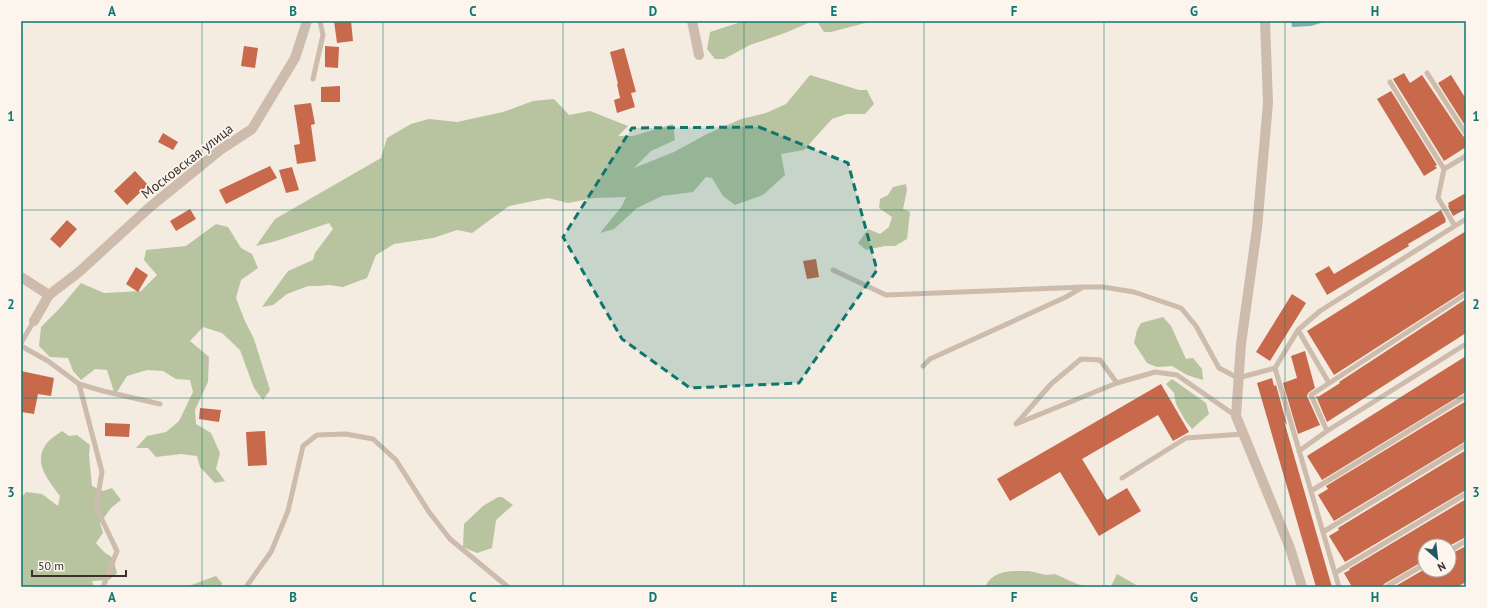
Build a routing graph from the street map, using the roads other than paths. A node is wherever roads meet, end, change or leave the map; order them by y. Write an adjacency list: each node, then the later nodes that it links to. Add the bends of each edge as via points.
1 (307, 21): 18 (street, Московская улица, via 295,58 252,128 220,150 150,207 79,272)
2 (320, 21): 7 (lane, via 323,34)
3 (692, 21): 5 (street)
4 (1265, 21): 26 (street, via 1268,103 1257,228)
5 (699, 55)
6 (1427, 73): 9 (lane)
7 (313, 79)
8 (1390, 82): 11 (lane)
9 (1466, 134)
10 (1466, 156): 11 (lane)
11 (1444, 169): 13 (lane, via 1438,198)
12 (1466, 219): 13 (lane)
13 (1455, 226): 20 (lane, via 1320,311)
14 (833, 270): 16 (lane, via 886,295)
15 (21, 277): 18 (street)
16 (1084, 287): 24 (lane, via 930,359); 26 (lane, via 1134,292 1181,308 1196,326 1219,368)
17 (1466, 294): 28 (lane)
18 (49, 295): 19 (street)
19 (34, 321): 21 (lane)
20 (1298, 330): 25 (lane); 28 (lane)
21 (21, 343)
22 (1466, 344): 33 (lane)
23 (21, 346): 29 (lane, via 48,361)
24 (923, 366)
25 (1275, 368): 26 (lane); 36 (lane)
26 (1238, 378): 32 (street)
27 (1117, 383): 27 (lane, via 1100,360 1081,359 1051,384 1016,424); 32 (lane, via 1155,372 1177,375)
28 (1329, 383): 33 (lane, via 1310,395)
29 (79, 384): 31 (lane); 45 (lane, via 102,472 96,508 117,551)
30 (1466, 396): 38 (lane)
31 (160, 404)
32 (1236, 416): 34 (street)
33 (1327, 431): 36 (lane)
34 (1244, 434): 37 (lane, via 1186,438); 48 (street, via 1290,548)
35 (1466, 444): 40 (lane)
36 (1299, 451): 38 (lane)
37 (1122, 478)
38 (1311, 491): 40 (lane)
39 (1466, 494): 44 (lane)
40 (1323, 532): 44 (lane)
41 (1466, 541): 42 (lane)
42 (1457, 546)
43 (1417, 569): 50 (lane)
44 (1335, 573): 49 (lane)
45 (103, 587)
46 (246, 587): 47 (lane, via 271,552 288,511 303,446 317,435 346,434 373,438 396,460 429,512 450,539)
47 (508, 587)
48 (1302, 587)
49 (1339, 587)
50 (1386, 587)

